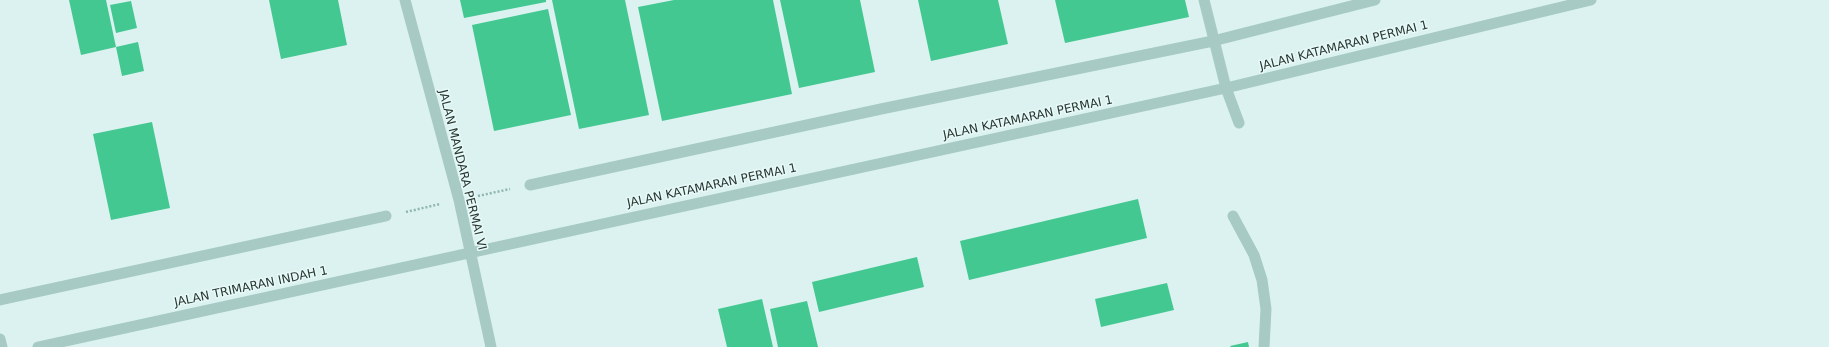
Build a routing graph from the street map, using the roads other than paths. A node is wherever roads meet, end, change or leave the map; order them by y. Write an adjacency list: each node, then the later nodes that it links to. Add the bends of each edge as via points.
1 (405, 0): 11 (street, JALAN MANDARA PERMAI VI, via 459,200)
2 (1204, 0): 5 (street)
3 (1375, 0): 5 (street)
4 (1591, 0): 6 (street, JALAN KATAMARAN PERMAI 1)
5 (1213, 41): 6 (street); 8 (street)
6 (1226, 88): 7 (street); 11 (street, JALAN KATAMARAN PERMAI 1)
7 (1240, 123)
8 (530, 185)
9 (386, 216): 12 (street)
10 (1233, 216): 17 (street, via 1254,255 1262,280 1266,309)
11 (470, 252): 15 (street, JALAN TRIMARAN INDAH 1); 16 (street, JALAN MANDARA PERMAI VI)
12 (0, 300)
13 (0, 339): 14 (street)
14 (2, 347)
15 (38, 347)
16 (491, 347)
17 (1264, 347)

